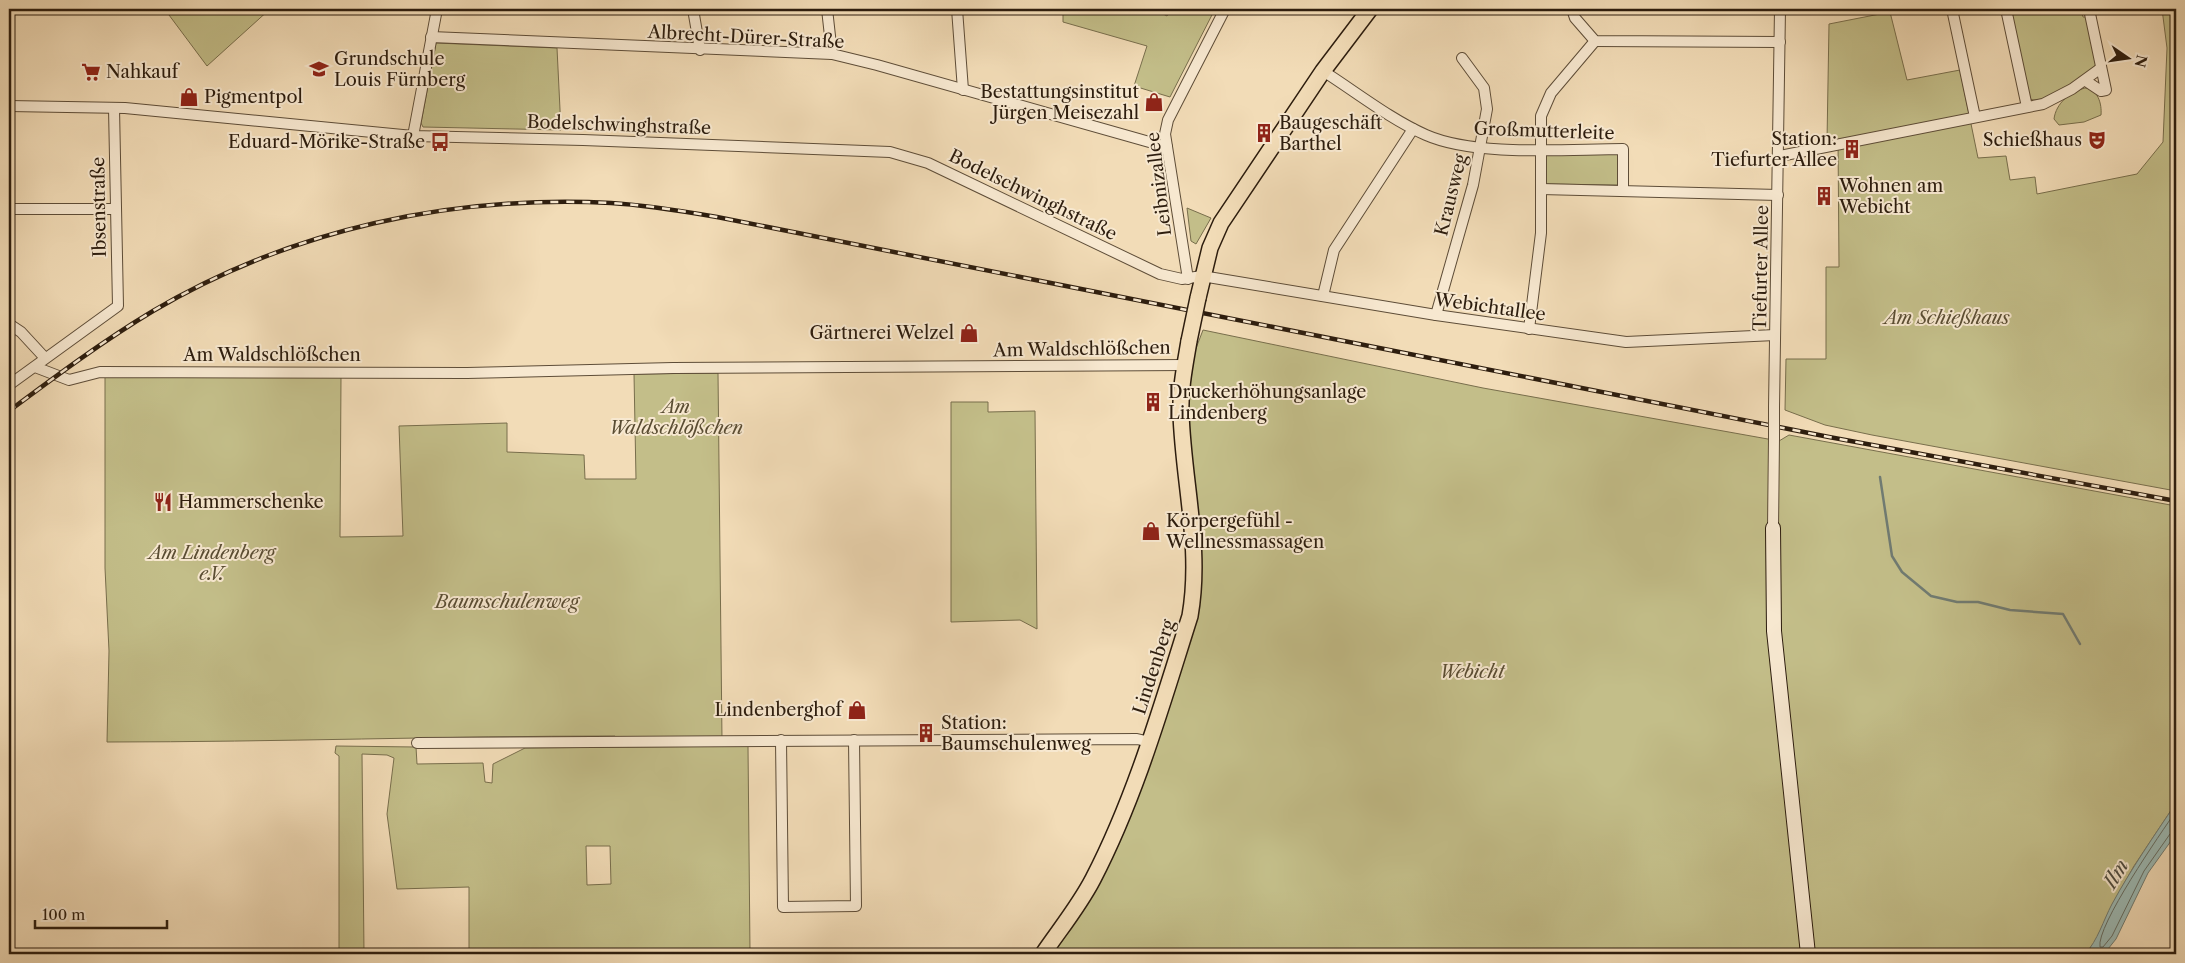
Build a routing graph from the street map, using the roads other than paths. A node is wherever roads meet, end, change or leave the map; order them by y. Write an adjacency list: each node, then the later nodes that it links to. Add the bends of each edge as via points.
1 (437, 9): 12 (street)
2 (693, 9): 15 (street)
3 (826, 9): 16 (street)
4 (957, 9): 21 (street)
5 (1370, 9): 19 (main road, Lindenberg)
6 (1572, 9): 13 (street, via 1574,18)
7 (1780, 9): 14 (street, Tiefurter Allee)
8 (1952, 9): 25 (street)
9 (2006, 9): 23 (street)
10 (2089, 9): 18 (street)
11 (1222, 10): 28 (street, Leibnizallee, via 1168,120)
12 (431, 37): 15 (street, Albrecht-Dürer-Straße); 27 (street)
13 (1595, 41): 14 (street); 30 (street, via 1547,100 1541,116)
14 (1780, 42): 31 (street, Tiefurter Allee)
15 (700, 50): 16 (street, Albrecht-Dürer-Straße)
16 (832, 54): 21 (street, Albrecht-Dürer-Straße)
17 (1462, 58): 29 (street, Krausweg, via 1480,81 1486,95 1487,109)
18 (2101, 68): 20 (street); 20 (street, via 2106,90 2100,91)
19 (1323, 70): 26 (street, Großmutterleite); 37 (main road, Lindenberg, via 1221,223)
20 (2086, 81): 23 (street, via 2044,104)
21 (963, 90): 28 (street, Albrecht-Dürer-Straße)
22 (9, 106): 24 (street, Bodelschwinghstraße)
23 (2027, 106): 25 (street)
24 (114, 108): 27 (street, Bodelschwinghstraße); 36 (street, Ibsenstraße)
25 (1975, 117): 31 (street)
26 (1413, 129): 29 (street, Großmutterleite, via 1440,140); 38 (street, via 1334,250)
27 (413, 136): 37 (street, Bodelschwinghstraße, via 890,152 928,163 1160,274 1177,279)
28 (1167, 147): 37 (street, Leibnizallee)
29 (1479, 148): 30 (street, Großmutterleite); 39 (street, Krausweg, via 1473,185)
30 (1541, 149): 32 (street); 33 (street, Großmutterleite, via 1623,149)
31 (1780, 156): 34 (street, Tiefurter Allee)
32 (1541, 189): 33 (street); 41 (street, via 1541,233)
33 (1623, 190): 34 (street)
34 (1778, 195): 42 (street, Tiefurter Allee)
35 (9, 209): 36 (street)
36 (115, 209): 43 (street, Ibsenstraße, via 118,306)
37 (1195, 277): 38 (street, Webichtallee); 44 (main road, Lindenberg, bridge, via 1198,298)
38 (1323, 296): 39 (street, Webichtallee)
39 (1436, 315): 41 (street, Webichtallee)
40 (9, 324): 43 (street)
41 (1529, 329): 42 (street, Webichtallee, via 1626,342)
42 (1775, 335): 47 (street, Tiefurter Allee, bridge)
43 (45, 358): 45 (street)
44 (1185, 365): 45 (street, Am Waldschlößchen, via 683,368 467,373 100,372 69,380); 50 (main road, Lindenberg, via 1181,413 1194,592 1190,616)
45 (35, 367): 46 (street)
46 (9, 385)
47 (1773, 528): 53 (street, via 1774,631)
48 (781, 740): 49 (street); 49 (street, via 783,907 856,906); 51 (street)
49 (854, 740): 50 (street, via 1137,739)
50 (1150, 742): 52 (main road, Lindenberg, via 1093,880)
51 (417, 743)
52 (1043, 954)
53 (1808, 954)

